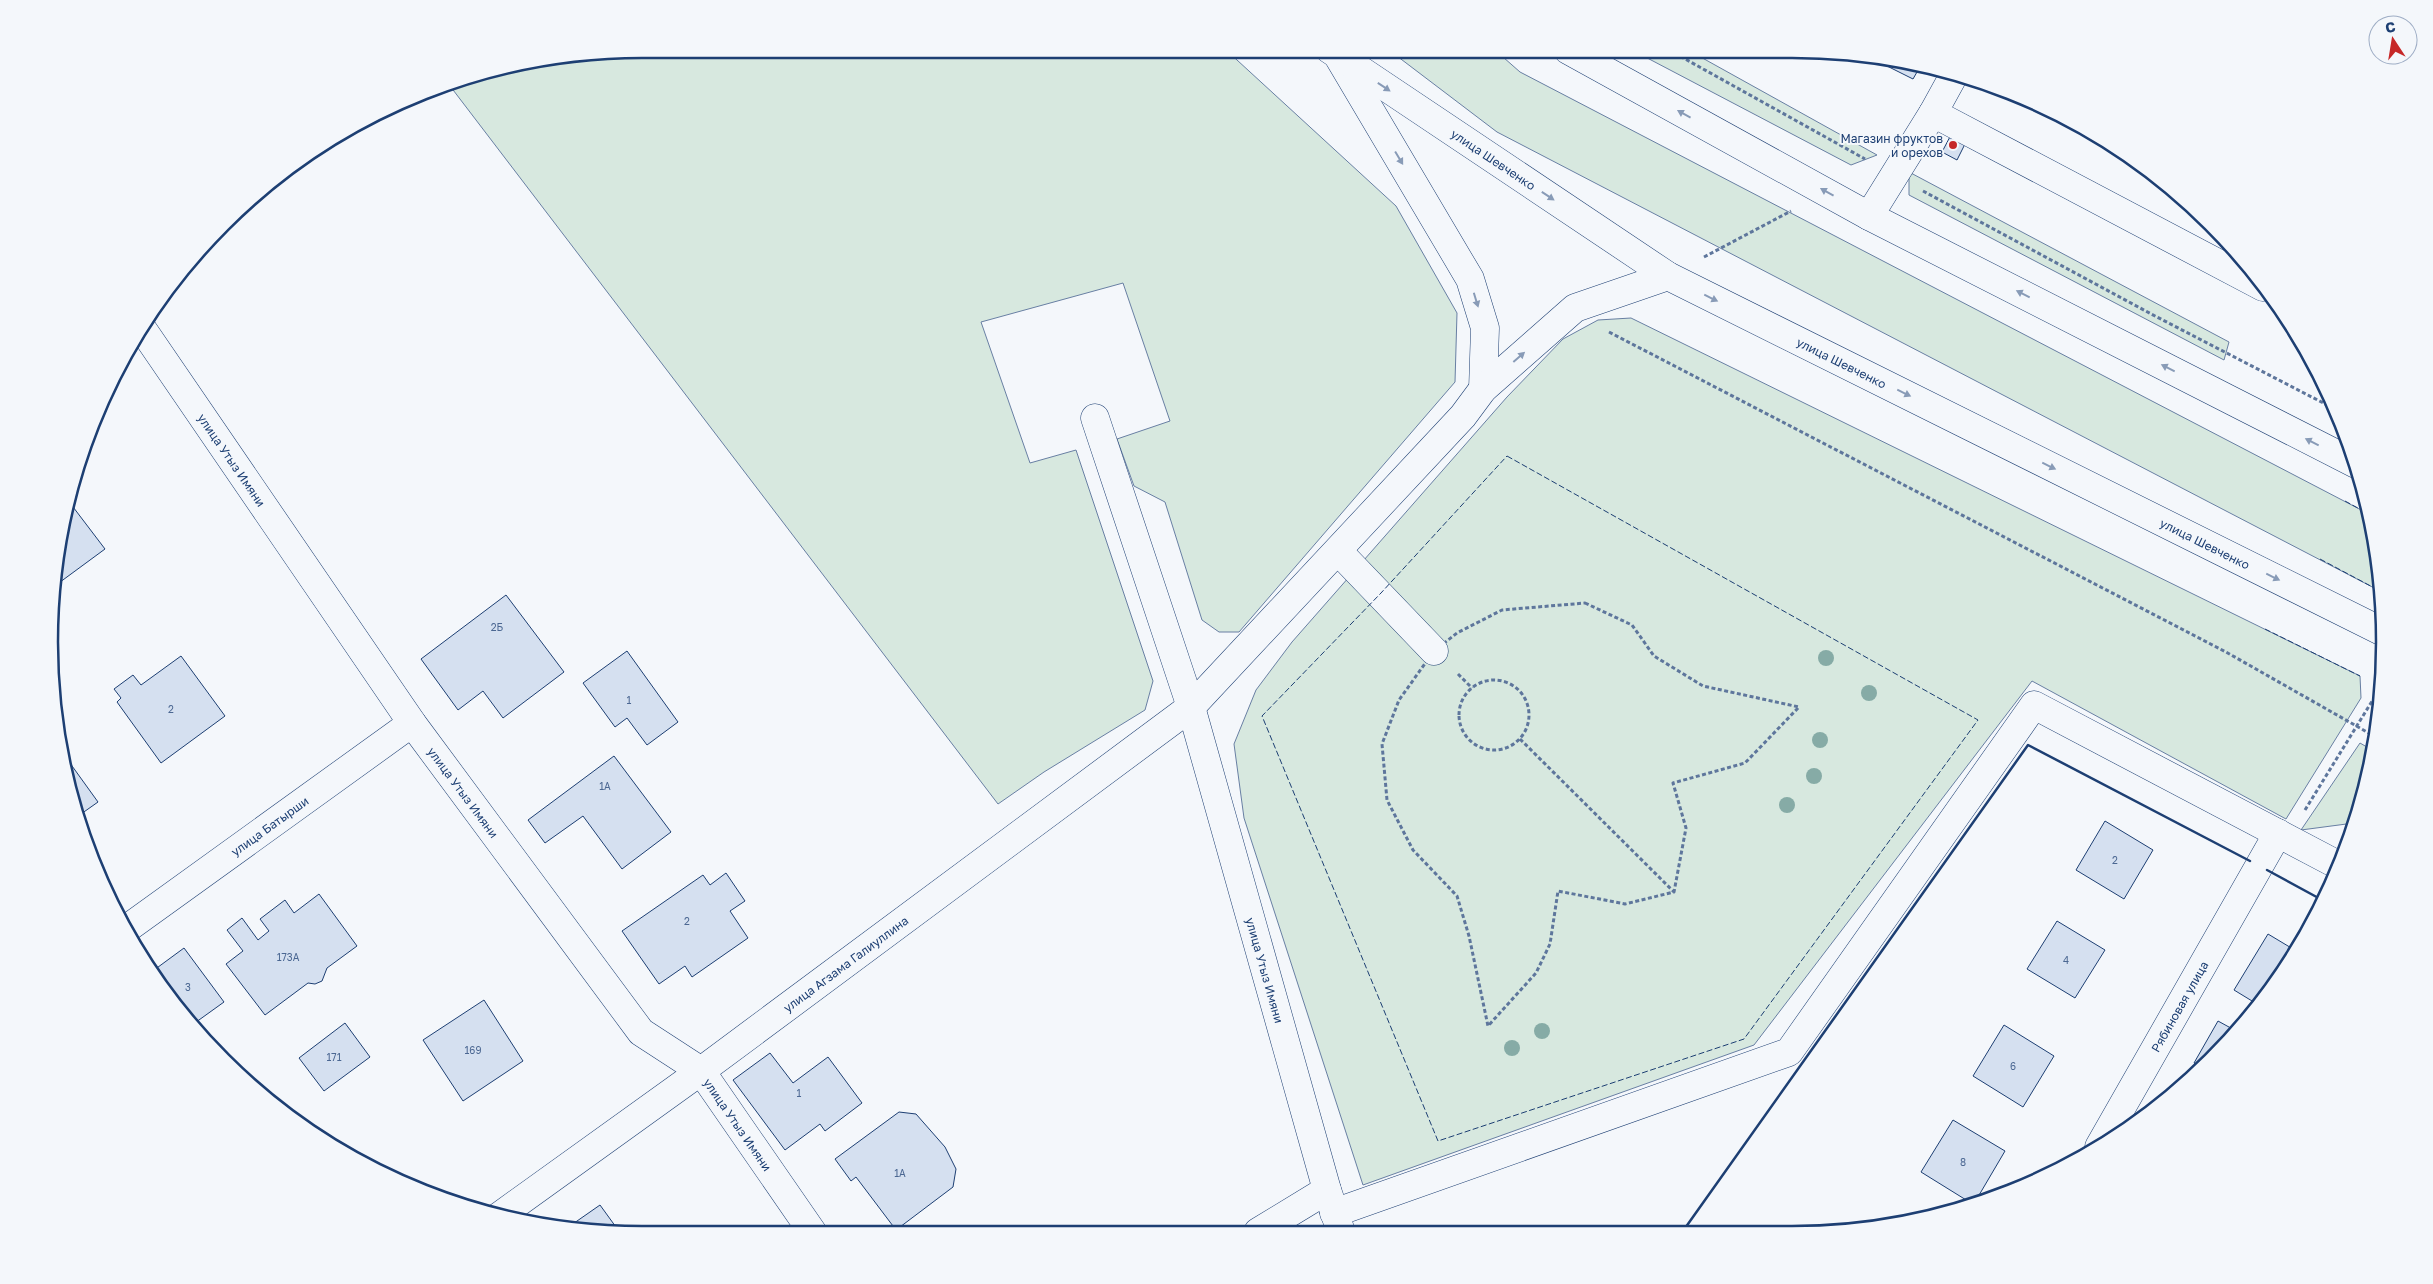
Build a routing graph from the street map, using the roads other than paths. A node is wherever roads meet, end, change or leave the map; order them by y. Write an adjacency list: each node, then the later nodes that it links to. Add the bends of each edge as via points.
1 (1336, 58): 10 (street, one-way to 10, via 1470,279 1485,328)
2 (1341, 58): 7 (street, улица Шевченко, one-way to 7)
3 (1583, 58): 6 (street, one-way to 3)
4 (1950, 80): 5 (street)
5 (1933, 113): 6 (street); 8 (street)
6 (1869, 216): 12 (street, one-way to 6)
7 (1668, 276): 10 (street, улица Агзама Галиуллина, one-way to 7, via 1570,312); 14 (street, улица Шевченко, one-way to 14)
8 (2250, 280)
9 (146, 334): 17 (street, улица Утыз Имяни)
10 (1483, 389): 13 (street, улица Агзама Галиуллина, via 1463,416)
11 (1095, 418): 16 (street, улица Утыз Имяни)
12 (2346, 459)
13 (1338, 551): 15 (street); 16 (street, улица Агзама Галиуллина)
14 (2375, 628)
15 (1434, 651)
16 (1191, 707): 21 (street, улица Агзама Галиуллина); 24 (street, улица Утыз Имяни)
17 (412, 723): 20 (street, улица Батырши); 21 (street, улица Утыз Имяни, via 641,1032)
18 (2282, 835): 19 (street); 22 (street, Рябиновая улица, via 2258,865); 24 (street, via 2034,705 1789,1052)
19 (2332, 863)
20 (131, 925)
21 (701, 1071): 23 (street, улица Агзама Галиуллина); 25 (street, улица Утыз Имяни)
22 (2106, 1134)
23 (507, 1210)
24 (1334, 1212): 26 (street)
25 (808, 1226)
26 (1281, 1226)

